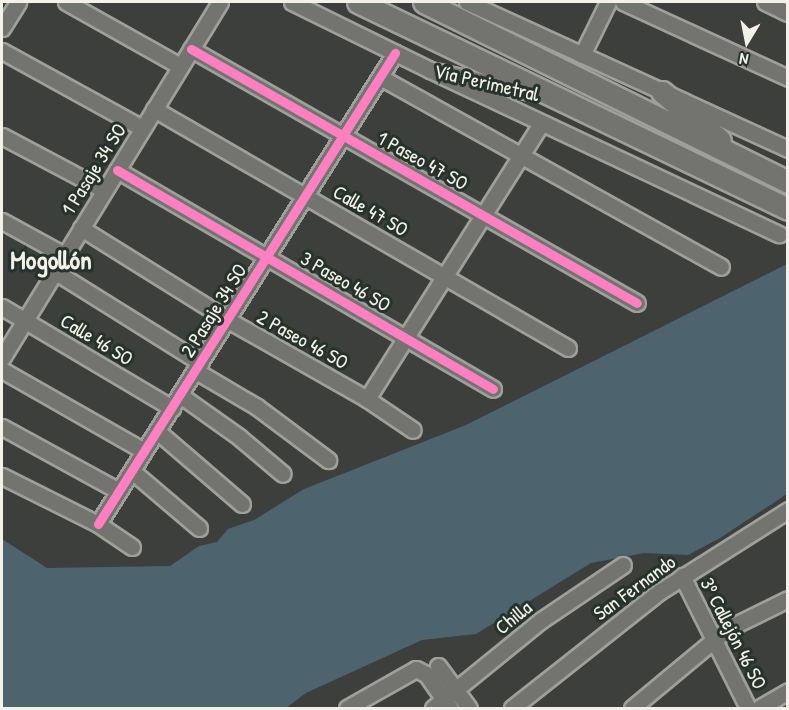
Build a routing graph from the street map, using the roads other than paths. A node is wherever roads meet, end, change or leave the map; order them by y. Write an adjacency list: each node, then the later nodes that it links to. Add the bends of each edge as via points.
1 (18, 2): 13 (street)
2 (66, 2): 18 (street)
3 (220, 2): 14 (street, 1 Pasaje 34 SO)
4 (292, 2): 16 (street, Vía Perimetral)
5 (358, 2): 24 (highway, Vía Perimetral)
6 (424, 2): 20 (highway, Vía Perimetral)
7 (455, 2): 20 (street, Vía Perimetral)
8 (467, 2): 17 (street)
9 (608, 2): 17 (street)
10 (623, 2): 22 (street)
11 (765, 2): 12 (street)
12 (788, 13)
13 (2, 28)
14 (191, 49): 18 (street, 1 Pasaje 34 SO); 29 (street, 1 Paseo 47 SO)
15 (2, 51): 27 (street)
16 (395, 53): 19 (street, Vía Perimetral); 21 (street, 2 Pasaje 34 SO)
17 (582, 55): 23 (street)
18 (180, 66): 25 (street, 1 Pasaje 34 SO)
19 (430, 70): 24 (street, Vía Perimetral); 26 (street)
20 (567, 74): 32 (highway, Vía Perimetral)
21 (380, 77): 29 (street, 2 Pasaje 34 SO); 31 (street)
22 (788, 78)
23 (662, 92): 30 (street); 32 (highway)
24 (554, 98): 37 (highway, Vía Perimetral)
25 (154, 109): 27 (street, 1 Pasaje 34 SO); 36 (street, Calle 47 SO)
26 (541, 124): 31 (street); 41 (street)
27 (142, 128): 33 (street, 1 Pasaje 34 SO)
28 (2, 136): 35 (street)
29 (343, 136): 36 (street, 2 Pasaje 34 SO); 38 (street, 1 Paseo 47 SO)
30 (788, 149)
31 (522, 154): 38 (street); 44 (street)
32 (748, 163): 34 (highway, Vía Perimetral)
33 (117, 170): 35 (street, 1 Pasaje 34 SO); 43 (street, 3 Paseo 46 SO)
34 (788, 182)
35 (104, 190): 40 (street, 1 Pasaje 34 SO)
36 (305, 196): 43 (street, 2 Pasaje 34 SO); 46 (street, Calle 47 SO)
37 (788, 209)
38 (484, 215): 46 (street); 47 (street, 1 Paseo 47 SO)
39 (2, 221): 42 (street)
40 (81, 228): 42 (street, 1 Pasaje 34 SO); 50 (street, 2 Paseo 46 SO)
41 (778, 234)
42 (64, 255): 45 (street, 1 Pasaje 34 SO)
43 (267, 256): 50 (street, 2 Pasaje 34 SO); 51 (street, 3 Paseo 46 SO)
44 (721, 267)
45 (54, 272): 49 (street, 1 Pasaje 34 SO); 54 (street)
46 (445, 277): 51 (street); 52 (street, Calle 47 SO)
47 (637, 303)
48 (2, 307): 49 (street, Calle 46 SO)
49 (24, 320): 53 (street, 1 Pasaje 34 SO); 58 (street, Calle 46 SO)
50 (228, 320): 54 (street, 2 Pasaje 34 SO); 57 (street, 2 Paseo 46 SO)
51 (406, 337): 56 (street, 3 Paseo 46 SO); 57 (street)
52 (568, 348)
53 (2, 358)
54 (198, 367): 58 (street, 2 Pasaje 34 SO); 63 (street)
55 (2, 370): 62 (street)
56 (493, 389)
57 (367, 399): 60 (street, 2 Paseo 46 SO)
58 (176, 402): 61 (street, 2 Pasaje 34 SO); 65 (street, Calle 46 SO, via 239,437)
59 (2, 427): 67 (street)
60 (413, 430)
61 (157, 431): 62 (street, 2 Pasaje 34 SO); 68 (street)
62 (144, 451): 64 (street, 2 Pasaje 34 SO)
63 (328, 460)
64 (132, 471): 67 (street, 2 Pasaje 34 SO); 71 (street)
65 (283, 474)
66 (2, 476): 70 (street)
67 (119, 491): 70 (street, 2 Pasaje 34 SO)
68 (242, 504)
69 (788, 510): 74 (street, San Fernando)
70 (98, 524): 72 (street)
71 (200, 528)
72 (132, 547)
73 (624, 565): 79 (street, Chilla, via 540,621)
74 (682, 576): 76 (street, 3º Callejón 46 SO); 82 (street, San Fernando)
75 (788, 599): 76 (street)
76 (713, 640): 83 (street); 84 (street, 3º Callejón 46 SO)
77 (438, 666): 79 (street)
78 (786, 695): 85 (street)
79 (446, 702): 80 (street, via 423,671 411,671); 81 (street)
80 (347, 708)
81 (469, 708)
82 (512, 708)
83 (632, 708)
84 (748, 708)
85 (759, 708)

